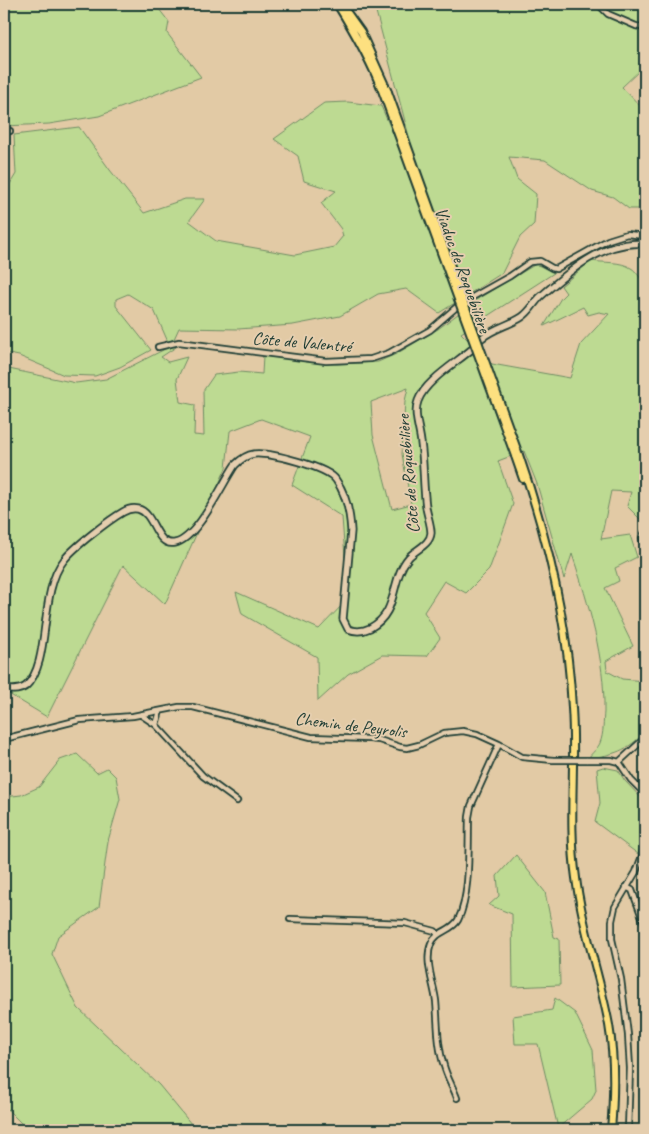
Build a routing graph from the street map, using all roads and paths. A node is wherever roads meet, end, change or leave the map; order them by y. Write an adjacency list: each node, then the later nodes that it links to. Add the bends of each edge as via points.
1 (337, 4): 5 (main road)
2 (341, 4): 5 (main road, via 361,32)
3 (598, 4): 4 (street, via 608,14)
4 (645, 28)
5 (385, 92): 30 (main road, Viaduc de Roquebilière, bridge, via 517,456 542,532 559,600 572,710 572,826 576,878 609,1027 614,1080)
6 (4, 131): 7 (street)
7 (10, 131)
8 (645, 236): 10 (street, Côte de Valentré, via 626,234 608,240 556,269 540,260 530,262 460,304 430,330 389,353 371,359 326,361 179,342)
9 (645, 244): 13 (street, Côte de Roquebilière, via 615,247 585,262 543,295 523,316 482,338 421,395 416,414 431,534 429,540 408,558 399,574 390,608 376,624 355,631 348,629 343,619 351,531 347,503 336,479 327,471 302,463 254,454 240,459 198,524 181,541 166,542 147,515 130,509 74,549 52,583 40,652 31,679 21,688)
10 (158, 347)
11 (645, 532): 12 (street, via 642,538)
12 (645, 549)
13 (4, 690)
14 (160, 711): 15 (street, Chemin de Peyrolis); 16 (street); 19 (street, Chemin de Peyrolis, via 180,707 201,708 311,737 379,740 407,748 444,733 464,731)
15 (141, 715): 16 (street); 18 (street, Chemin de Peyrolis, via 79,720)
16 (156, 725): 22 (street, via 203,776)
17 (645, 738): 20 (street)
18 (4, 739)
19 (500, 744): 20 (street, Chemin de Peyrolis, bridge, via 522,758); 28 (street, via 471,806 466,895 459,919 454,926)
20 (619, 762): 21 (street)
21 (645, 794)
22 (237, 800)
23 (645, 848): 24 (street)
24 (644, 860): 25 (street)
25 (626, 887): 27 (street, via 632,890); 31 (street, via 615,907 612,939 628,1035)
26 (290, 919): 28 (street, via 405,924 435,931)
27 (645, 926)
28 (438, 935): 29 (street, via 430,945 429,959 439,1045)
29 (457, 1098)
30 (612, 1130)
31 (628, 1130)

